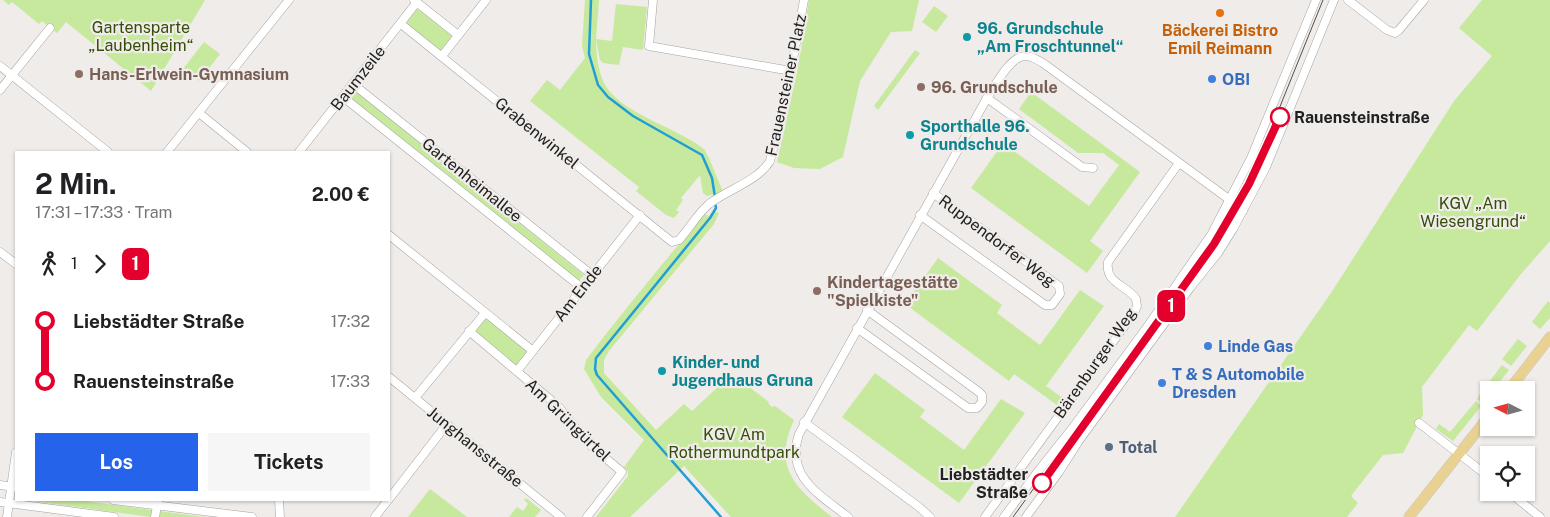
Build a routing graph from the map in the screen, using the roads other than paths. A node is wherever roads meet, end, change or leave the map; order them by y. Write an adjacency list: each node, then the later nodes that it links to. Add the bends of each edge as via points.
1 (289, 0): 21 (street)
2 (486, 0): 12 (street)
3 (653, 0): 15 (street, via 649,46)
4 (804, 0): 15 (street, Frauensteiner Platz)
5 (1316, 0): 29 (street, via 1251,158)
6 (1334, 0): 30 (street, via 1276,143)
7 (1348, 0): 8 (street, via 1395,33)
8 (1424, 0)
9 (416, 1): 10 (street, Baumzeile); 12 (street)
10 (401, 24): 13 (street, Grabenwinkel); 17 (street, Baumzeile)
11 (50, 28): 16 (street)
12 (458, 35): 13 (street)
13 (442, 56): 31 (street, Grabenwinkel)
14 (0, 66): 16 (street)
15 (791, 71): 34 (street, Frauensteiner Platz, via 767,166 708,205 679,240)
16 (12, 75): 18 (street); 22 (street)
17 (353, 84): 19 (street, Baumzeile); 37 (street, Gartenheimallee)
18 (0, 90)
19 (343, 97): 25 (street, Baumzeile); 38 (street, Gartenheimallee)
20 (986, 98): 26 (street, via 1016,60 1023,56 1032,57); 27 (street, via 1082,167); 28 (street)
21 (199, 113): 23 (street); 24 (street)
22 (107, 151)
23 (168, 151)
24 (246, 151)
25 (300, 151)
26 (1179, 163): 29 (street); 76 (street, Bärenburger Weg, via 1108,262 1108,274 1136,299 1134,313)
27 (1093, 168)
28 (933, 193): 32 (street); 32 (street, Ruppendorfer Weg, via 1059,286 1060,294 1052,305 1045,306)
29 (1230, 200): 30 (street); 77 (street, via 1190,268)
30 (1243, 211): 78 (street, via 1218,253 1094,419)
31 (640, 215): 34 (street, Grabenwinkel); 37 (street, Am Ende)
32 (920, 215): 39 (street)
33 (390, 236): 40 (street)
34 (672, 242)
35 (0, 252): 36 (street)
36 (15, 263)
37 (592, 275): 38 (street, Am Ende)
38 (582, 288): 44 (street, Am Ende)
39 (867, 310): 41 (street); 41 (street, via 979,392 982,402 977,408 968,408)
40 (484, 312): 42 (street); 44 (street)
41 (857, 328): 49 (street)
42 (469, 332): 45 (street, Am Grüngürtel); 48 (street)
43 (1550, 337): 47 (main road)
44 (532, 351): 45 (street, Am Ende)
45 (517, 371): 74 (street, Am Grüngürtel, via 558,406 589,444 622,472)
46 (390, 378): 48 (street, Junghansstraße)
47 (1516, 381)
48 (415, 398): 51 (street, Junghansstraße)
49 (804, 422): 66 (street); 75 (street, via 795,449 797,465 805,481)
50 (1419, 423): 53 (street)
51 (447, 424): 58 (street); 73 (street, Junghansstraße)
52 (1480, 427): 53 (main road)
53 (1458, 454): 55 (street); 79 (main road)
54 (15, 470): 57 (street)
55 (1480, 470)
56 (0, 485): 57 (street)
57 (14, 487): 64 (street)
58 (390, 496)
59 (128, 501): 65 (street)
60 (279, 501): 71 (street)
61 (387, 501): 72 (street)
62 (1520, 501): 80 (street)
63 (0, 502): 64 (street)
64 (9, 503): 67 (street); 68 (street)
65 (158, 503): 69 (street); 70 (street)
66 (924, 515)
67 (7, 517)
68 (114, 517)
69 (155, 517)
70 (252, 517)
71 (280, 517)
72 (375, 517)
73 (561, 517)
74 (588, 517)
75 (848, 517)
76 (985, 517)
77 (1004, 517)
78 (1026, 517)
79 (1409, 517)
80 (1540, 517)

